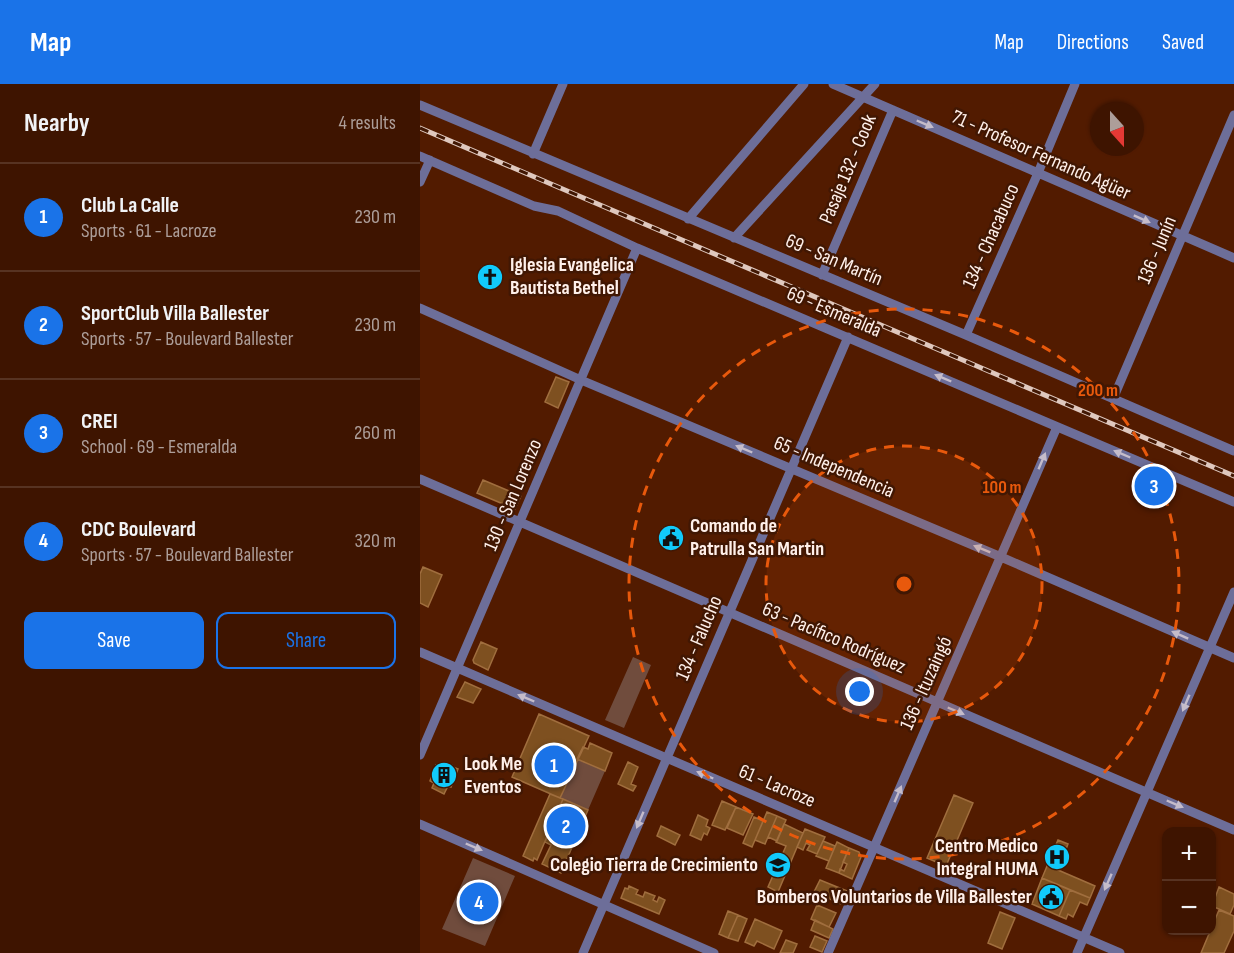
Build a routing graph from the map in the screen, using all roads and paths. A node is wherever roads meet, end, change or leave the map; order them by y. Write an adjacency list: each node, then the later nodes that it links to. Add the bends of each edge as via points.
1 (563, 84): 11 (street)
2 (804, 84): 17 (street)
3 (833, 84): 6 (street, 71 - Profesor Fernando Agüer)
4 (875, 84): 6 (street)
5 (1075, 84): 14 (street, 134 - Chacabuco)
6 (863, 97): 8 (street, 71 - Profesor Fernando Agüer); 19 (street)
7 (420, 105): 11 (street, 69 - San Martín)
8 (893, 110): 14 (street, 71 - Profesor Fernando Agüer, one-way to 14); 22 (street, Pasaje 132 - Cook)
9 (1234, 115): 18 (street, 136 - Junín)
10 (420, 151): 16 (street)
11 (533, 154): 17 (street, 69 - San Martín)
12 (420, 156): 13 (street, 69 - Esmeralda)
13 (430, 160): 15 (street); 16 (street, 69 - Esmeralda, via 534,206)
14 (1038, 173): 18 (street, 71 - Profesor Fernando Agüer, one-way to 18); 24 (street, 134 - Chacabuco)
15 (420, 182)
16 (558, 211): 20 (street, 69 - Esmeralda)
17 (688, 219): 19 (street, 69 - San Martín)
18 (1183, 237): 21 (street, 71 - Profesor Fernando Agüer); 27 (street, 136 - Junín)
19 (734, 238): 22 (street, 69 - San Martín)
20 (637, 248): 25 (street, 69 - Esmeralda); 26 (street, 130 - San Lorenzo)
21 (1234, 258)
22 (822, 275): 24 (street, 69 - San Martín)
23 (420, 308): 26 (street, 65 - Independencia)
24 (966, 335): 27 (street, 69 - San Martín)
25 (848, 337): 28 (street, 69 - Esmeralda, one-way to 25); 30 (street, 134 - Falucho)
26 (581, 380): 30 (street, 65 - Independencia, one-way to 26); 33 (street, 130 - San Lorenzo)
27 (1113, 399): 29 (street, 69 - San Martín)
28 (1057, 427): 32 (street, 69 - Esmeralda, one-way to 28); 34 (street, 136 - Ituzaingó, one-way to 28)
29 (1234, 451)
30 (790, 468): 34 (street, 65 - Independencia, one-way to 30); 36 (street, 134 - Falucho)
31 (420, 479): 33 (street, 63 - Pacífico Rodríguez)
32 (1234, 502)
33 (521, 523): 36 (street, 63 - Pacífico Rodríguez); 40 (street, 130 - San Lorenzo)
34 (1001, 557): 37 (street, 65 - Independencia, one-way to 34); 41 (street, 136 - Ituzaingó)
35 (1234, 592): 37 (street)
36 (730, 612): 41 (street, 63 - Pacífico Rodríguez); 43 (street, 134 - Falucho)
37 (1210, 648): 39 (street, 65 - Independencia); 44 (street, one-way to 44)
38 (420, 652): 40 (street, 61 - Lacroze)
39 (1234, 658)
40 (458, 668): 42 (street, 130 - San Lorenzo); 43 (street, 61 - Lacroze, one-way to 40)
41 (937, 703): 44 (street, 63 - Pacífico Rodríguez, one-way to 44); 47 (street, 136 - Ituzaingó, one-way to 41)
42 (420, 755)
43 (667, 759): 47 (street, 61 - Lacroze, one-way to 43); 48 (street, 134 - Falucho, one-way to 48)
44 (1148, 792): 46 (street, 63 - Pacífico Rodríguez, one-way to 46); 49 (street, one-way to 49)
45 (420, 824): 48 (street, one-way to 48)
46 (1234, 830)
47 (875, 847): 49 (street, 61 - Lacroze); 52 (street, 136 - Ituzaingó)
48 (604, 903): 50 (street, 134 - Falucho); 51 (street)
49 (1083, 937): 53 (street); 54 (street, 61 - Lacroze)
50 (583, 953)
51 (714, 953)
52 (828, 953)
53 (1077, 953)
54 (1120, 953)

